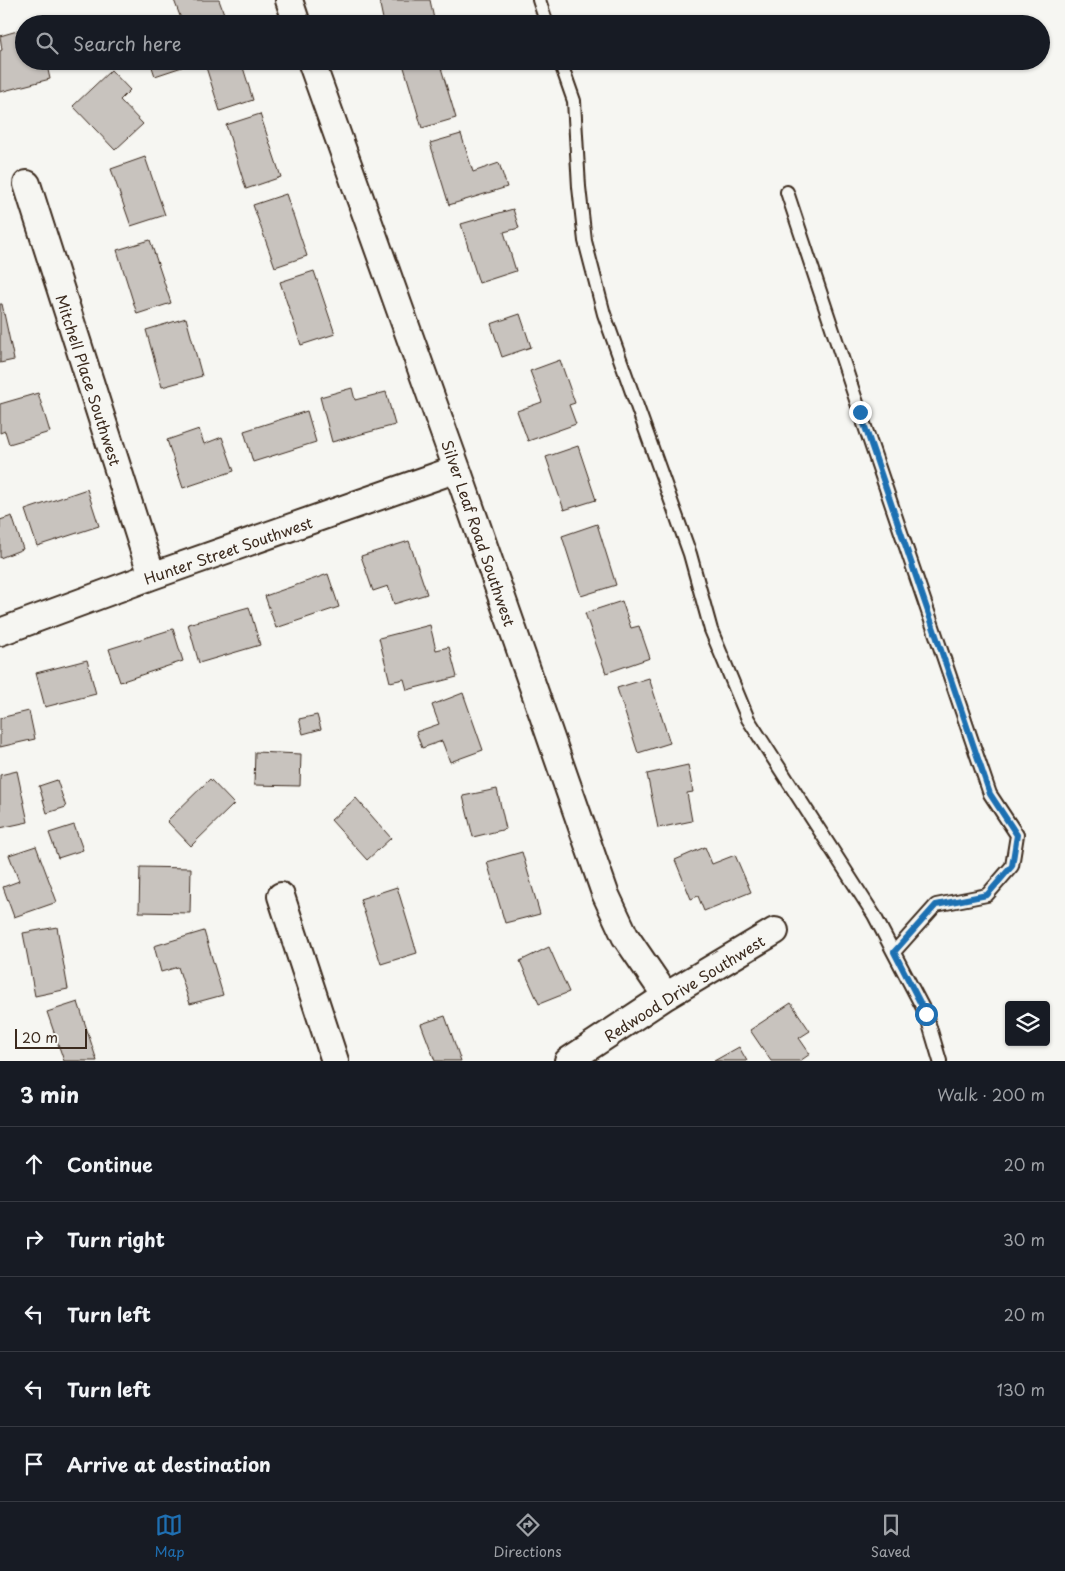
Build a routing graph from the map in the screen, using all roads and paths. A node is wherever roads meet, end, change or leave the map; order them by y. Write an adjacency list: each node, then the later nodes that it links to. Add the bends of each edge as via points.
1 (289, 0): 3 (street)
2 (539, 0): 4 (lane)
3 (294, 15)
4 (544, 15)
5 (314, 70): 9 (street, Silver Leaf Road Southwest)
6 (563, 70): 14 (lane, via 574,101 584,241 604,314 690,554 711,630 748,719 874,915)
7 (27, 184): 10 (street, Mitchell Place Southwest)
8 (787, 192): 14 (lane, via 990,794 1017,835 1012,866 987,895 936,905)
9 (457, 469): 10 (street, Hunter Street Southwest); 15 (street, Silver Leaf Road Southwest, via 605,893 625,936)
10 (152, 576): 11 (street, Hunter Street Southwest)
11 (0, 632)
12 (281, 896): 16 (street)
13 (775, 931): 15 (street, Redwood Drive Southwest)
14 (894, 952): 18 (lane, via 926,1014)
15 (666, 996): 17 (street, Redwood Drive Southwest)
16 (335, 1061)
17 (568, 1061)
18 (940, 1061)

